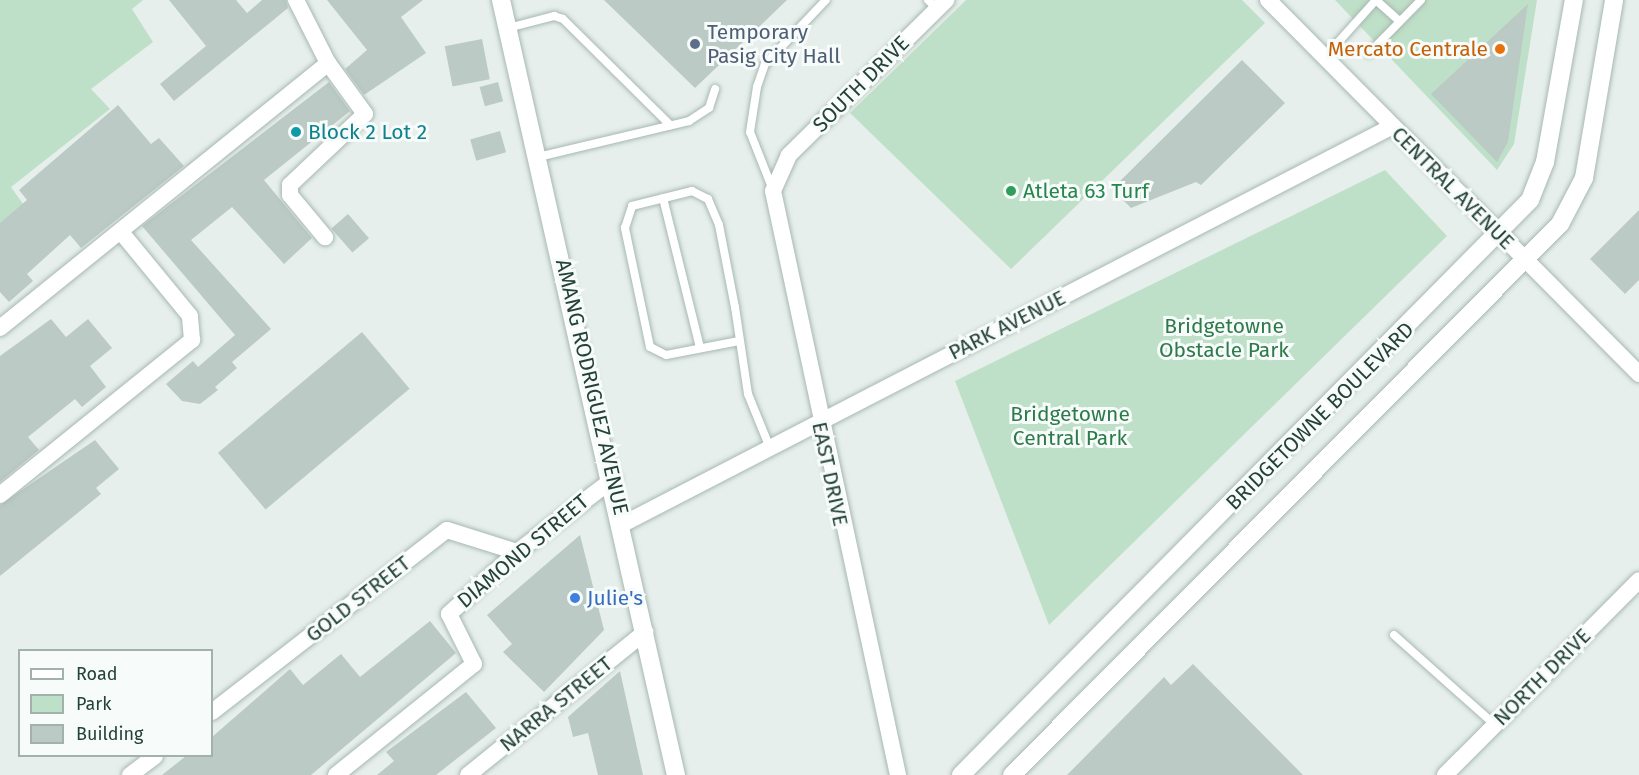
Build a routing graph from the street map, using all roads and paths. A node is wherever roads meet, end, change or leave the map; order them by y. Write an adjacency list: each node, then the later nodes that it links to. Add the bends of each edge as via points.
1 (296, 0): 14 (street)
2 (501, 0): 11 (street, AMANG RODRIGUEZ AVENUE)
3 (826, 0): 20 (lane, via 765,64 757,87 750,132)
4 (1268, 0): 13 (street, CENTRAL AVENUE)
5 (1377, 0): 10 (lane); 13 (lane)
6 (1421, 0): 10 (lane)
7 (1574, 0): 23 (street, BRIDGETOWNE BOULEVARD, via 1540,182)
8 (1614, 0): 25 (street, BRIDGETOWNE BOULEVARD, via 1584,178 1560,224)
9 (937, 3): 19 (street, SOUTH DRIVE, via 789,155)
10 (1399, 21): 12 (lane)
11 (508, 28): 16 (lane, via 554,16 563,20); 18 (street, AMANG RODRIGUEZ AVENUE)
12 (1370, 53)
13 (1324, 58): 17 (street, CENTRAL AVENUE)
14 (328, 63): 22 (street); 24 (street, via 365,114 290,185 290,195)
15 (715, 88): 16 (lane, via 709,108)
16 (670, 125): 18 (lane)
17 (1391, 127): 23 (street, CENTRAL AVENUE); 30 (street, PARK AVENUE)
18 (538, 157): 32 (street, AMANG RODRIGUEZ AVENUE)
19 (779, 172): 20 (street, EAST DRIVE)
20 (773, 190): 30 (street, EAST DRIVE)
21 (663, 198): 27 (lane, via 692,191 708,199 719,225); 28 (lane); 28 (lane, via 632,206 624,219 650,347 657,354)
22 (121, 232): 26 (street); 33 (street, via 190,316 192,340)
23 (1500, 236): 25 (street, CENTRAL AVENUE); 47 (street, BRIDGETOWNE BOULEVARD)
24 (325, 237)
25 (1527, 262): 29 (street, CENTRAL AVENUE); 48 (street, BRIDGETOWNE BOULEVARD)
26 (1, 324)
27 (739, 341): 28 (lane); 31 (lane, via 748,394)
28 (700, 348)
29 (1639, 374)
30 (819, 422): 31 (street, PARK AVENUE); 46 (street, EAST DRIVE)
31 (770, 448): 34 (street, PARK AVENUE)
32 (613, 479): 34 (street, AMANG RODRIGUEZ AVENUE); 35 (street, DIAMOND STREET)
33 (0, 495)
34 (623, 524): 37 (street, AMANG RODRIGUEZ AVENUE)
35 (517, 552): 39 (street, GOLD STREET, via 447,530); 43 (street, DIAMOND STREET, via 449,614 474,664)
36 (1639, 580): 40 (street, NORTH DRIVE)
37 (645, 632): 44 (street, NARRA STREET); 45 (street, AMANG RODRIGUEZ AVENUE)
38 (1394, 635): 40 (lane)
39 (213, 711)
40 (1495, 725): 49 (street, NORTH DRIVE)
41 (154, 757): 42 (street)
42 (130, 775)
43 (336, 775)
44 (468, 775)
45 (676, 775)
46 (898, 775)
47 (961, 775)
48 (1012, 775)
49 (1445, 775)

